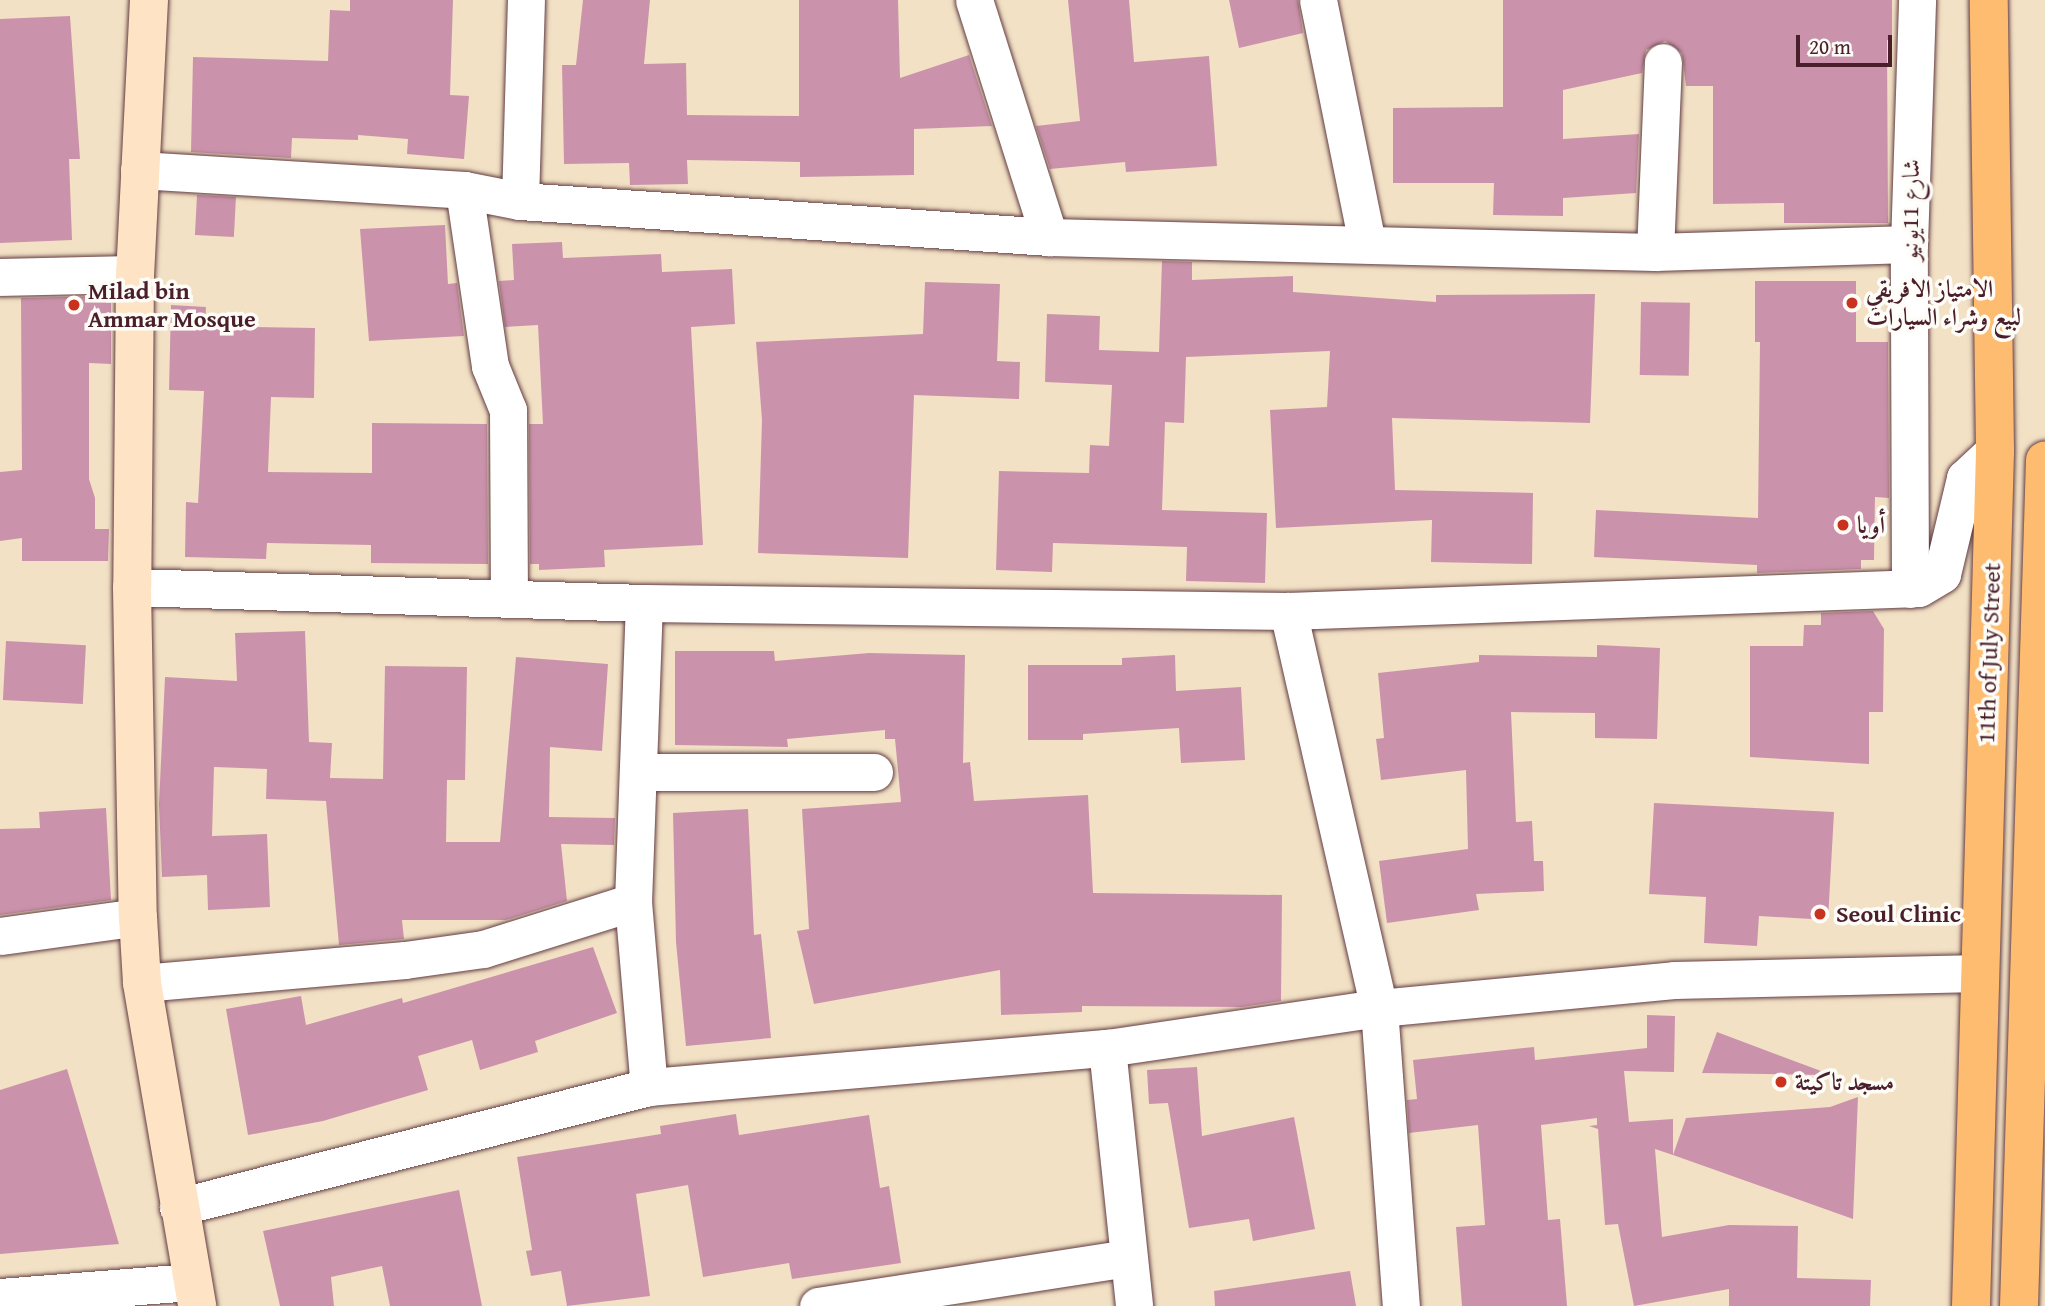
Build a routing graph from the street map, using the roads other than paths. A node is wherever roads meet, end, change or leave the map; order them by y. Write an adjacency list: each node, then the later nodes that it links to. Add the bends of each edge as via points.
1 (149, 0): 8 (street)
2 (526, 0): 10 (street)
3 (1318, 0): 12 (street)
4 (1917, 0): 13 (street, شارع 11يونيو)
5 (1989, 0): 17 (highway, 11th of July Street)
6 (979, 1): 11 (street)
7 (1663, 62): 14 (street)
8 (139, 170): 9 (street); 15 (street)
9 (464, 190): 10 (street); 22 (street, via 490,366 508,410)
10 (520, 201): 11 (street)
11 (1049, 237): 12 (street)
12 (1367, 244): 14 (street)
13 (1909, 244): 14 (street); 21 (street, شارع 11يونيو)
14 (1655, 252)
15 (135, 274): 16 (street); 20 (street)
16 (0, 277)
17 (1995, 450): 21 (street, via 1965,478 1942,574 1928,586); 30 (highway, 11th of July Street)
18 (2045, 460): 19 (highway, 11th of July Street)
19 (2043, 571): 43 (highway, 11th of July Street)
20 (132, 587): 22 (street); 28 (street)
21 (1910, 589): 24 (street)
22 (509, 597): 23 (street)
23 (644, 603): 24 (street); 25 (street)
24 (1288, 611): 32 (street)
25 (638, 772): 26 (street); 27 (street)
26 (874, 772)
27 (633, 902): 31 (street, via 483,949); 34 (street)
28 (138, 917): 29 (street); 31 (street)
29 (0, 936)
30 (1980, 974): 32 (street, via 1674,980); 42 (highway, 11th of July Street)
31 (142, 983): 35 (street)
32 (1379, 1007): 33 (street); 41 (street)
33 (1107, 1048): 34 (street); 36 (street)
34 (649, 1087): 35 (street)
35 (178, 1207): 37 (street)
36 (1126, 1258): 39 (street); 40 (street)
37 (195, 1294): 38 (street)
38 (0, 1297)
39 (818, 1306)
40 (1134, 1306)
41 (1401, 1306)
42 (1971, 1306)
43 (2019, 1306)

